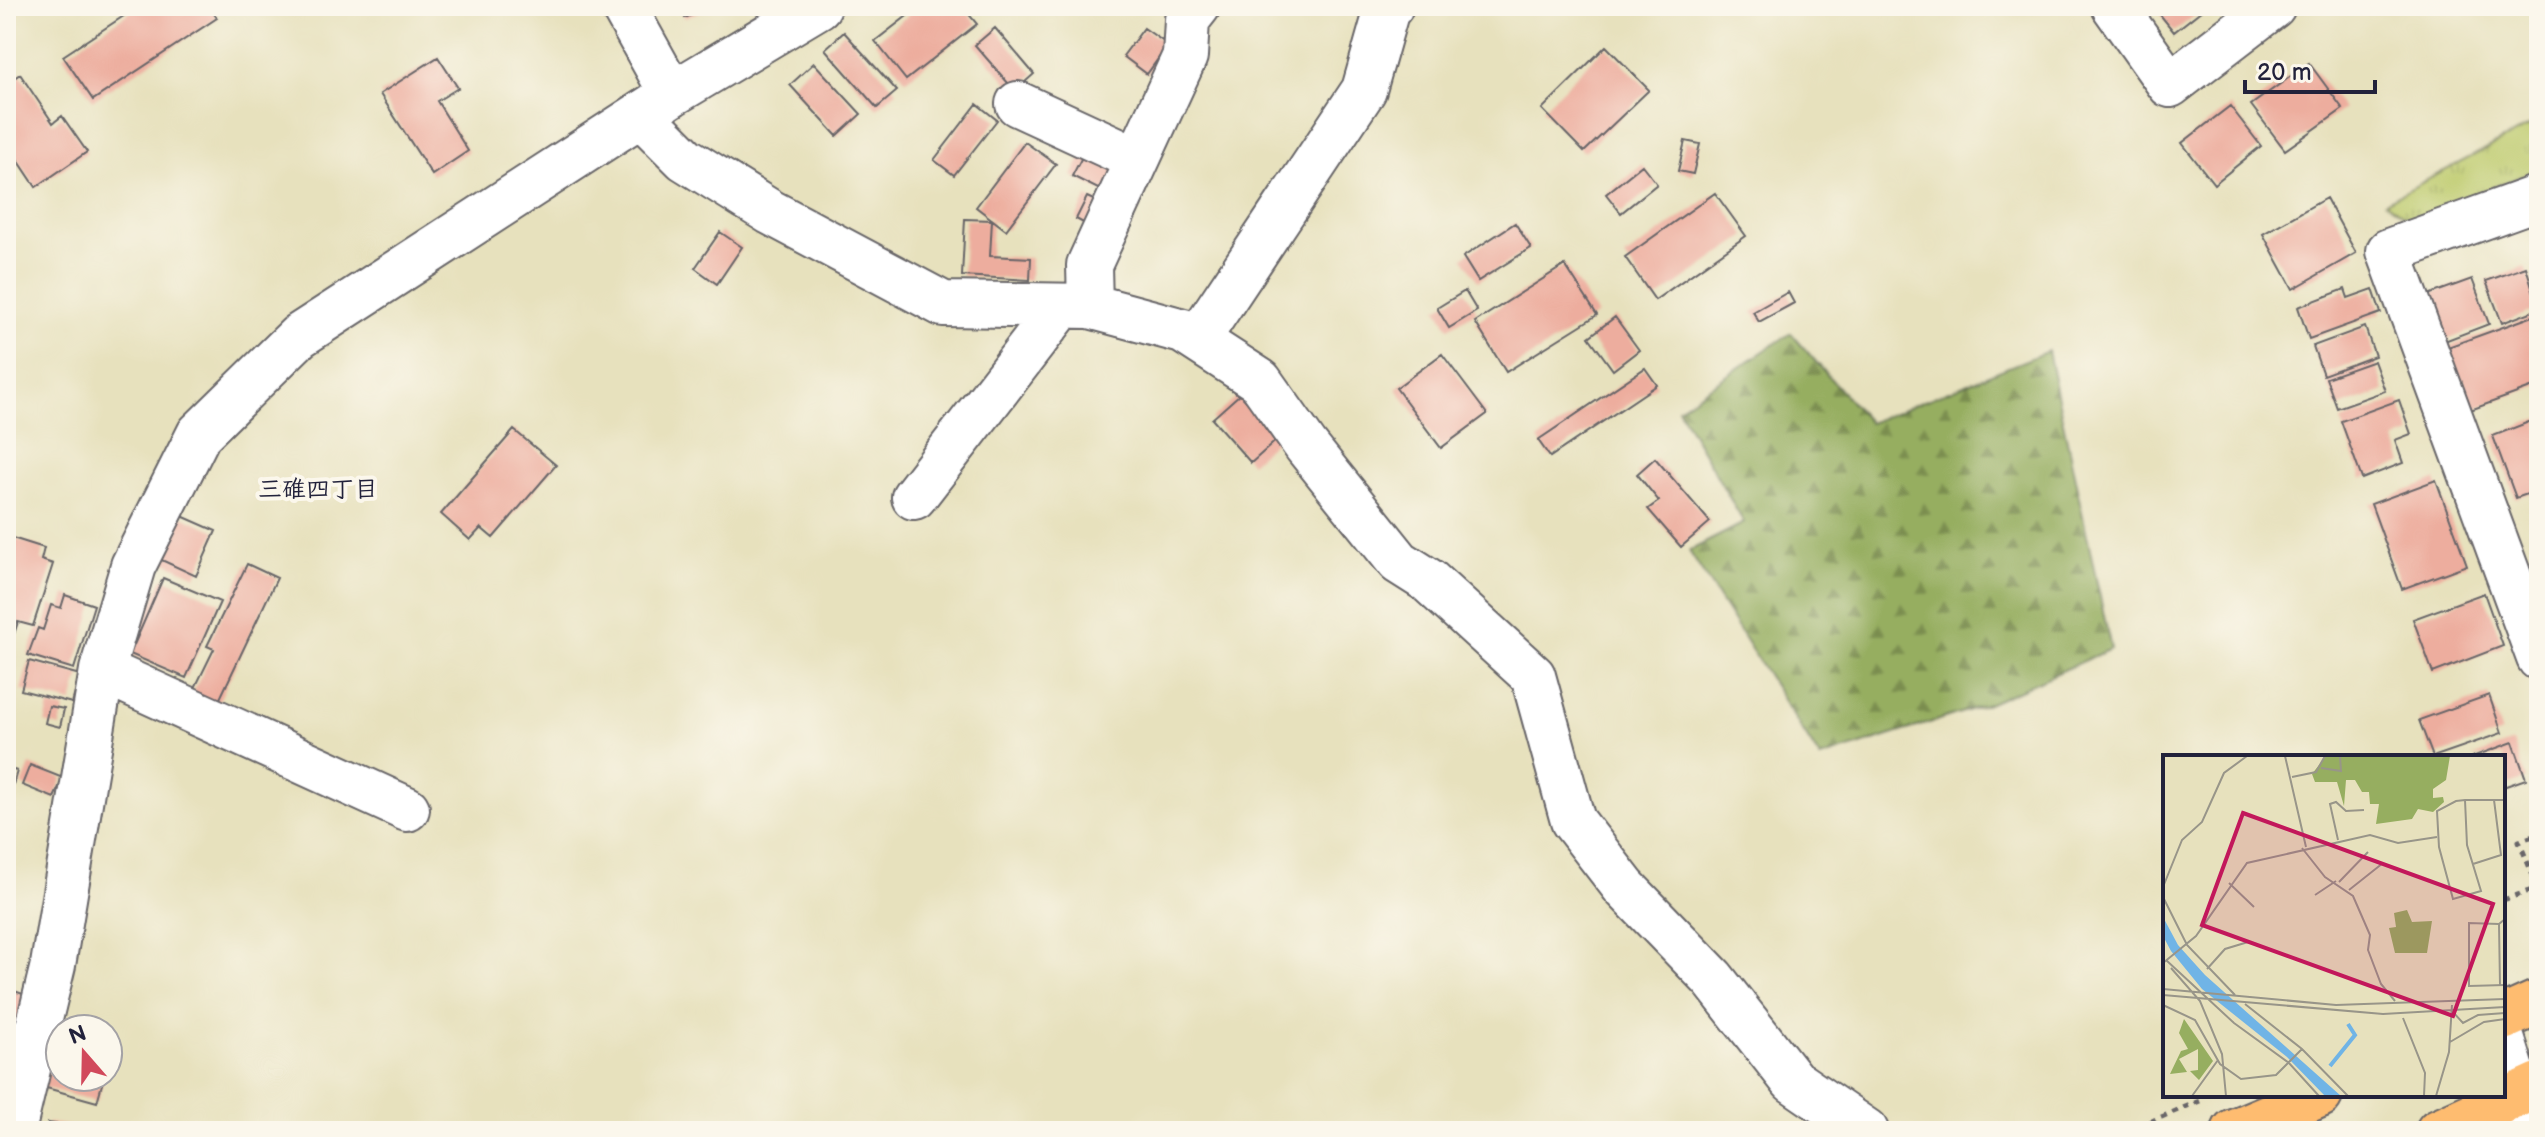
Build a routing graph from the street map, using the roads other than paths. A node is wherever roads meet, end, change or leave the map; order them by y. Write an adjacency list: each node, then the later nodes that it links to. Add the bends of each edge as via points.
1 (623, 6): 8 (street)
2 (819, 6): 8 (street)
3 (1198, 6): 9 (street, via 1187,20 1185,56)
4 (1391, 6): 12 (street, via 1364,90)
5 (2114, 6): 6 (street, via 2170,85)
6 (2273, 6)
7 (1018, 104): 9 (street)
8 (657, 105): 11 (street, via 685,159 770,212 943,304); 15 (street, via 299,336 199,434 133,566)
9 (1137, 159): 11 (street)
10 (2539, 197): 14 (street, via 2389,251)
11 (1076, 306): 12 (street, via 1183,331); 13 (street)
12 (1197, 340): 23 (street, via 1260,381 1399,562 1429,581 1533,676 1573,821 1624,887 1713,979 1793,1081)
13 (914, 497)
14 (2539, 658)
15 (102, 670): 16 (street); 22 (street, via 53,965)
16 (407, 809)
17 (2539, 1002): 18 (main road)
18 (2505, 1017)
19 (2505, 1045): 21 (street)
20 (2315, 1097): 24 (main road)
21 (2532, 1104): 25 (main road)
22 (13, 1131)
23 (1866, 1131)
24 (2234, 1131)
25 (2438, 1131)

